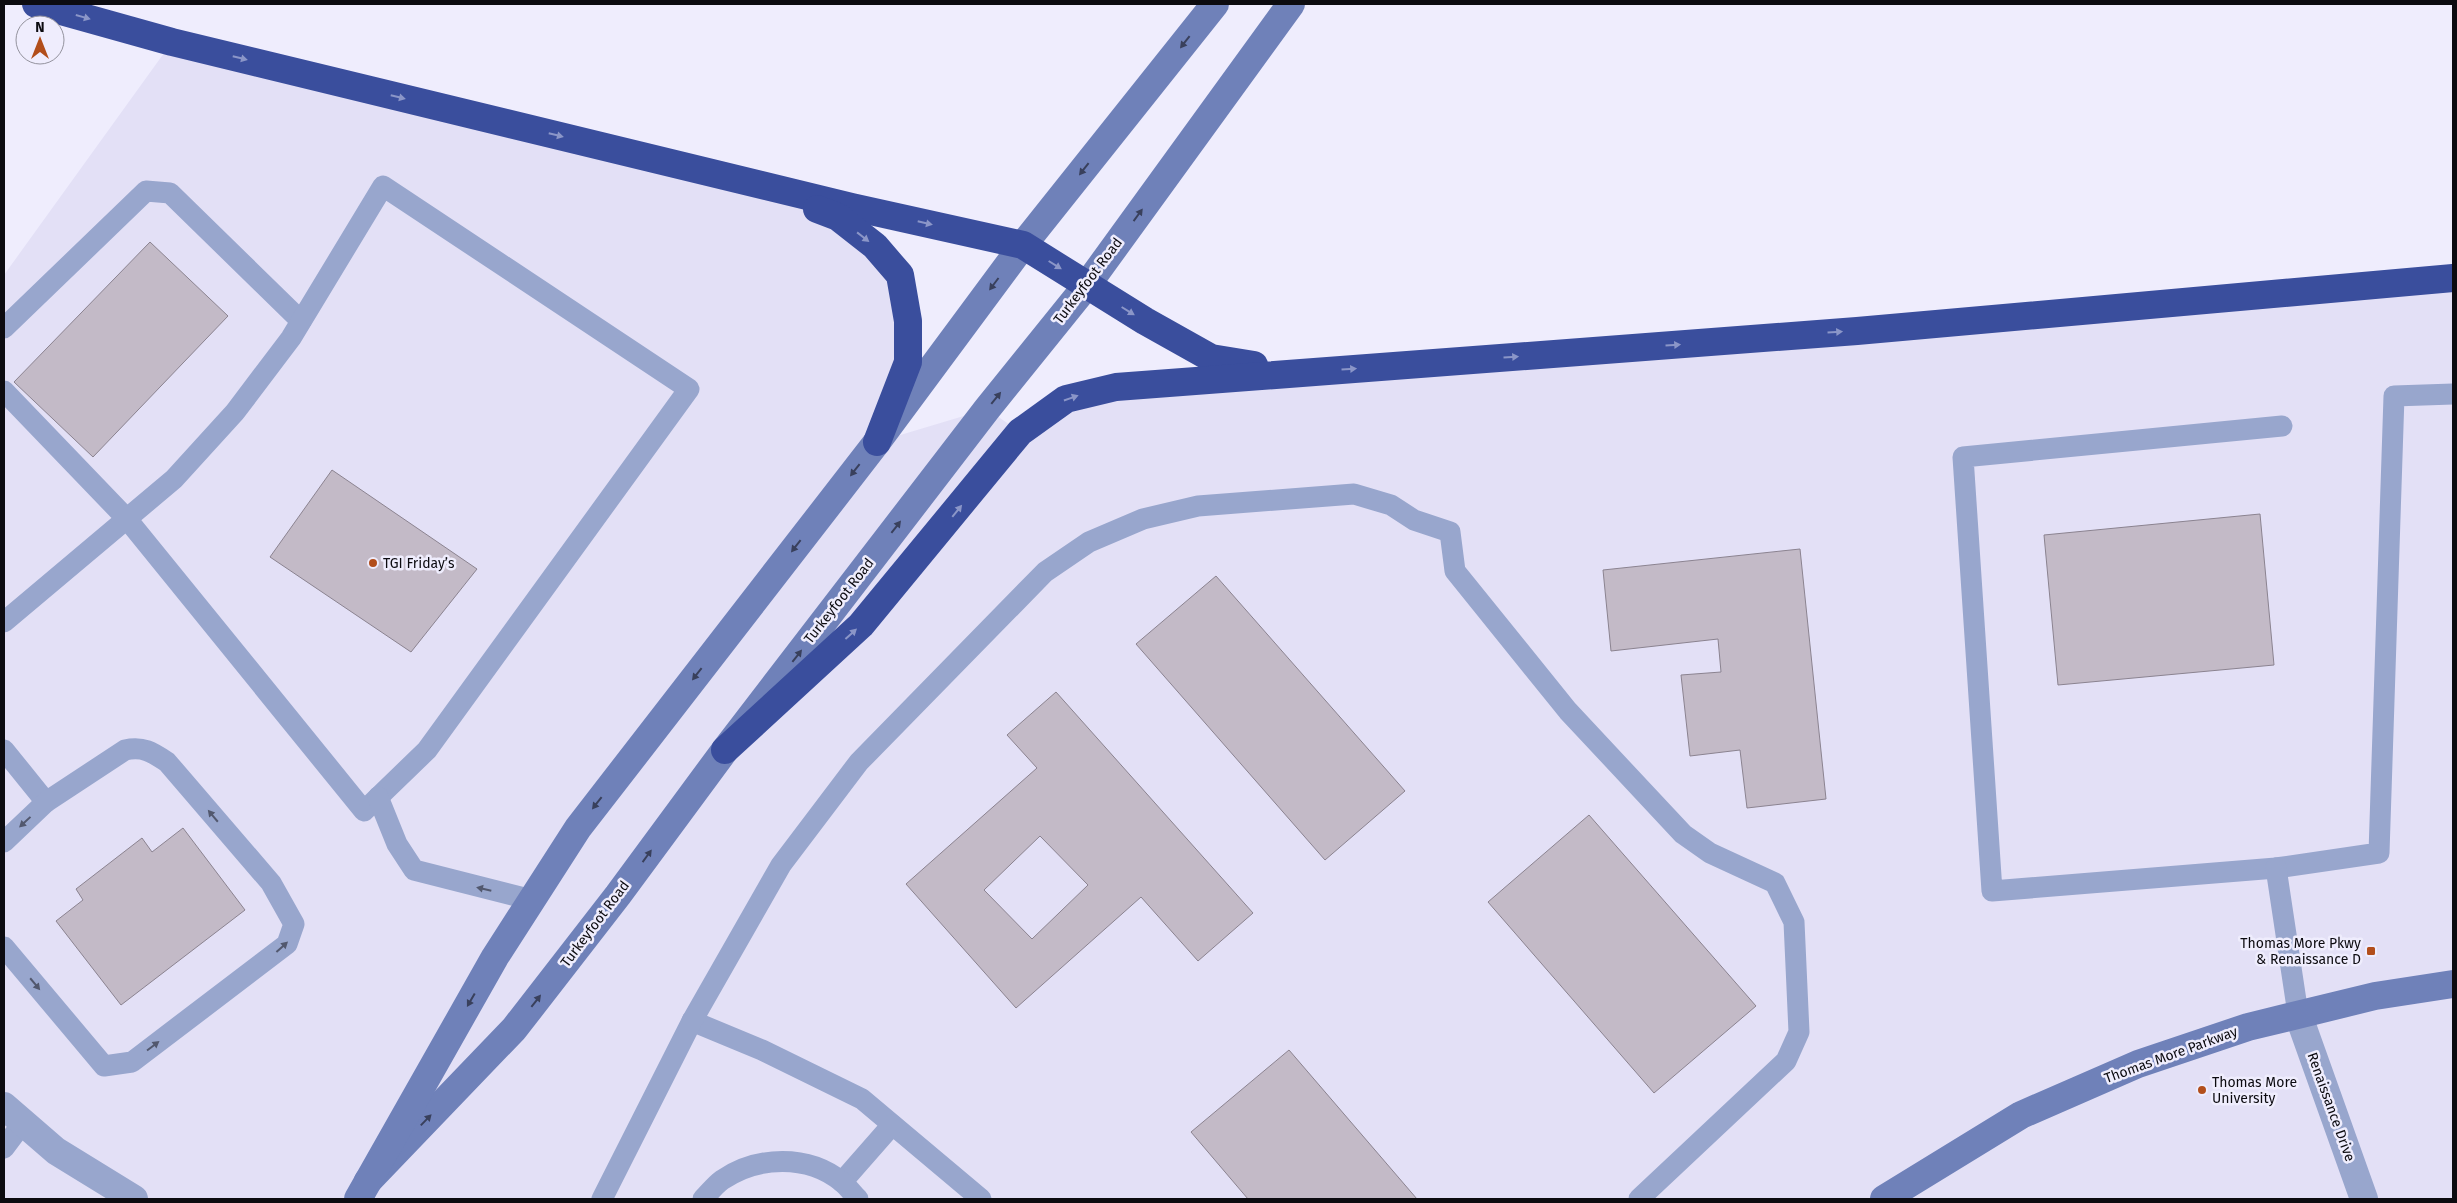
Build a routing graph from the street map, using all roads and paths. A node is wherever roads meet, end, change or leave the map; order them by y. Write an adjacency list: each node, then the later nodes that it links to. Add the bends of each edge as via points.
1 (36, 4): 4 (highway, one-way to 4, via 172,42)
2 (1215, 4): 5 (main road, Turkeyfoot Road, one-way to 5)
3 (1291, 4): 7 (main road, Turkeyfoot Road, one-way to 3)
4 (758, 184): 5 (highway, one-way to 5); 14 (highway, one-way to 14, via 838,217 875,246 900,275 908,321 908,362)
5 (1023, 245): 7 (highway, one-way to 7); 14 (main road, Turkeyfoot Road, one-way to 14)
6 (2453, 278): 10 (highway, one-way to 6, via 1857,331)
7 (1087, 285): 10 (highway, one-way to 10, via 1211,358); 18 (main road, Turkeyfoot Road, one-way to 7, via 987,409)
8 (301, 322): 9 (lane, via 170,192 146,191); 15 (lane, via 235,412 174,479); 19 (lane, via 383,186 689,389 427,750)
9 (4, 328)
10 (1300, 372): 18 (highway, one-way to 10, via 861,625 1020,432 1066,399 1116,386)
11 (4, 391): 15 (lane)
12 (2453, 394): 22 (lane, via 2394,396 2378,853)
13 (2282, 426): 22 (lane, via 1963,457 1992,891)
14 (877, 442): 23 (main road, Turkeyfoot Road, one-way to 23, via 578,828)
15 (127, 519): 16 (lane); 19 (lane, via 364,811)
16 (4, 622)
17 (4, 750): 20 (lane)
18 (724, 750): 32 (main road, Turkeyfoot Road, one-way to 18, via 514,1029 618,895)
19 (378, 797): 23 (lane, one-way to 19, via 414,870 397,844)
20 (46, 802): 21 (lane, one-way to 21); 24 (lane, one-way to 20, via 104,1066 132,1062 288,944 294,924 271,883 167,762 149,750 125,750)
21 (4, 842)
22 (2276, 868): 26 (lane)
23 (532, 900): 32 (main road, Turkeyfoot Road, one-way to 32, via 495,957)
24 (4, 947)
25 (2453, 984): 26 (main road, Thomas More Parkway, via 2375,996)
26 (2298, 1014): 39 (main road, Thomas More Parkway, via 2248,1027 2138,1064 2021,1116); 40 (street, Renaissance Drive)
27 (692, 1021): 29 (lane, via 762,1050 862,1099); 34 (lane); 38 (lane, via 781,865 860,762 1045,572 1089,542 1143,519 1198,506 1354,494 1391,505 1414,520 1450,532 1455,571 1568,711 1683,834 1710,853 1775,883 1794,922 1799,1032 1786,1061)
28 (13, 1115): 30 (lane); 33 (street, via 56,1151)
29 (892, 1125): 31 (lane); 37 (lane)
30 (4, 1148)
31 (842, 1182): 35 (lane, via 814,1166 782,1161 750,1166 721,1180); 36 (lane)
32 (363, 1190)
33 (134, 1199)
34 (602, 1199)
35 (703, 1199)
36 (858, 1199)
37 (981, 1199)
38 (1639, 1199)
39 (1884, 1199)
40 (2364, 1199)

